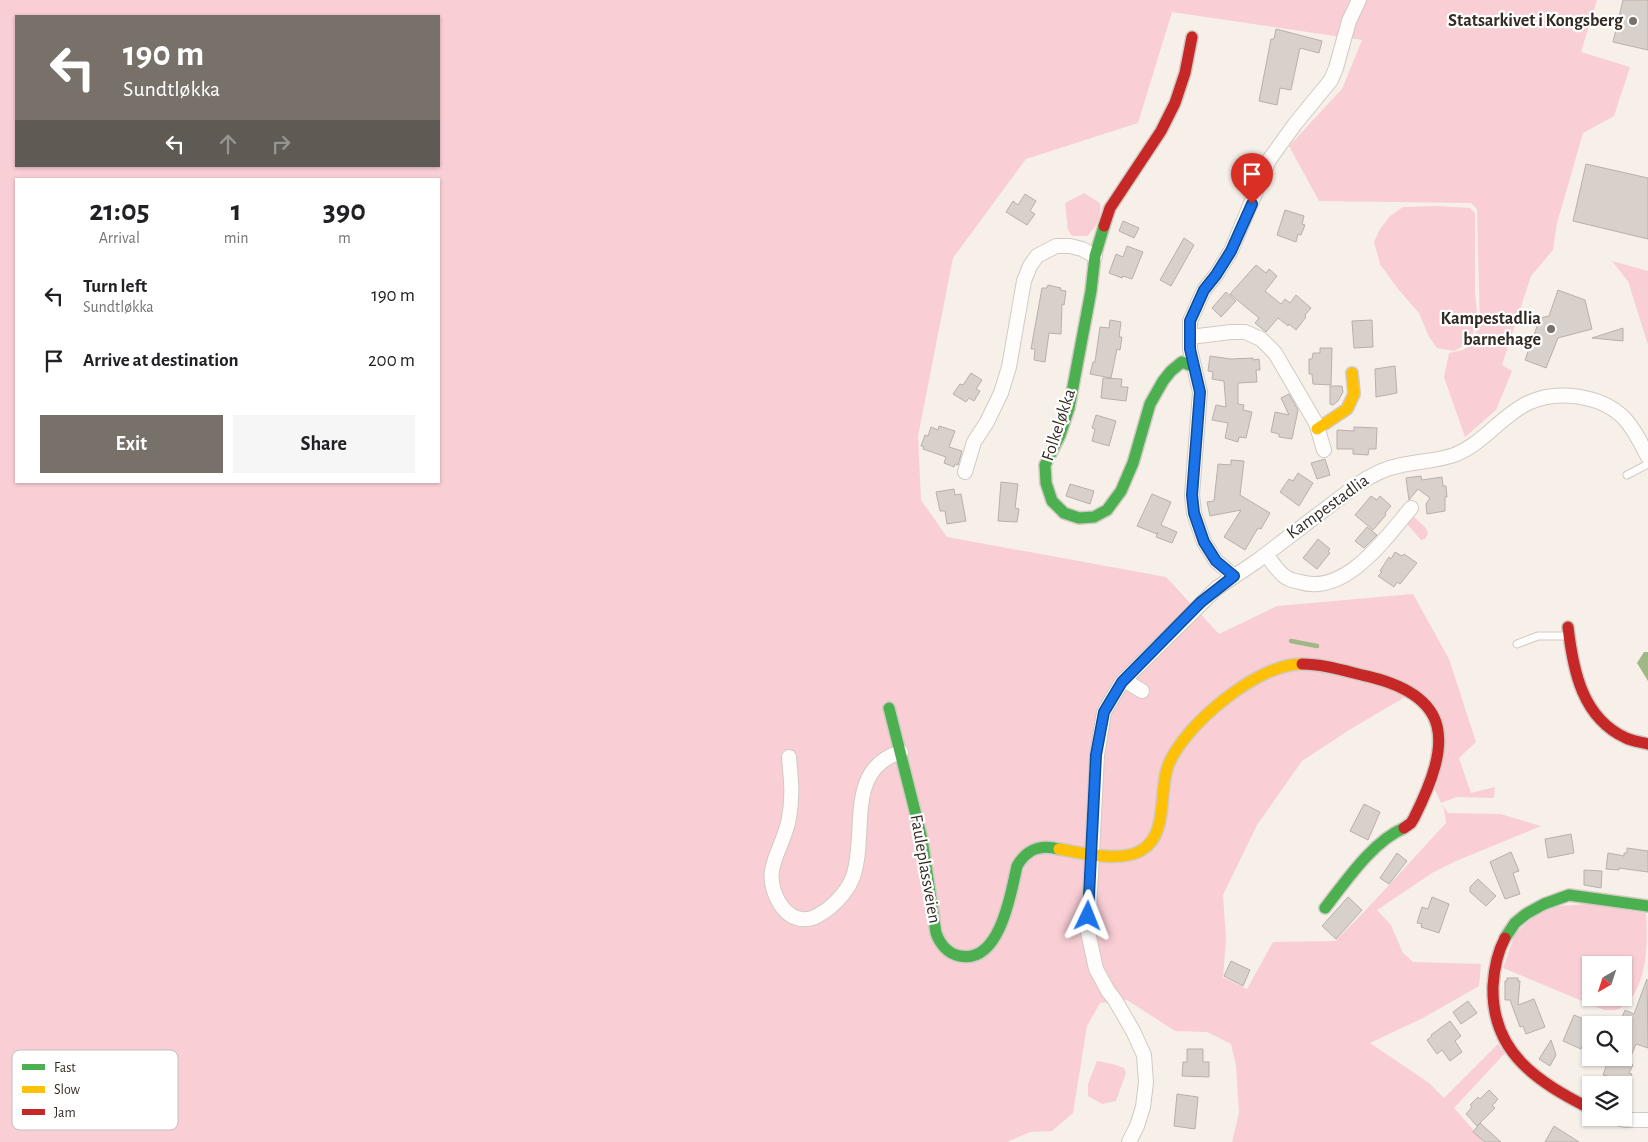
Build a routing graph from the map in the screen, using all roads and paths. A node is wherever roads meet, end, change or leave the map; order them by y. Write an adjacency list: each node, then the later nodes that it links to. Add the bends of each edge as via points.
1 (1359, 0): 4 (street, via 1349,21 1331,80 1269,160 1231,251 1204,290 1190,321)
2 (1192, 37): 3 (street, Folkeløkka, via 1175,103 1161,131 1110,208)
3 (1095, 256): 5 (street, Folkeløkka, via 1069,408 1045,465 1052,501 1064,513 1079,518 1094,517 1107,510 1121,490 1133,463 1150,404 1163,381 1182,362); 11 (street, via 1082,249 1056,246 1037,256 1030,266 1024,281 1009,367 1001,393 974,442)
4 (1190, 337): 5 (street); 7 (street, via 1245,332 1261,339 1275,353)
5 (1194, 367): 15 (street, via 1200,392 1192,495 1194,513 1204,542 1216,561)
6 (1352, 373): 7 (street, via 1354,394 1347,409)
7 (1317, 428): 8 (street)
8 (1324, 450)
9 (1648, 457): 14 (street, Kampestadlia, via 1634,430 1608,407 1572,395 1545,398 1514,412 1480,440 1455,454 1374,473)
10 (1648, 464): 12 (lane)
11 (964, 472)
12 (1627, 475)
13 (1411, 508): 14 (street, via 1353,570 1330,583 1310,585 1283,576)
14 (1266, 554): 15 (street, Kampestadlia)
15 (1234, 576): 18 (street, Kampestadlia, via 1217,588)
16 (1569, 632): 17 (lane, via 1538,636); 21 (street, via 1580,689 1594,716 1631,741)
17 (1517, 644)
18 (1124, 680): 19 (street); 24 (street, Kampestadlia, via 1104,712 1101,726 1096,755)
19 (1142, 692)
20 (889, 708): 22 (street, Fauleplassveien)
21 (1648, 744)
22 (901, 752): 23 (street, via 879,762 864,784 858,852 848,887 839,900 820,915 804,920 785,911 771,882 772,869 789,818 792,787); 24 (street, Fauleplassveien, via 922,839 936,933 942,945 952,953 974,956 991,944 1017,866 1026,853 1044,846)
23 (789, 757)
24 (1092, 853): 26 (street, Fauleplassveien, via 1129,856 1139,853 1154,840 1164,779 1177,747 1200,721 1262,673 1290,664 1319,665 1397,683 1416,694 1429,709 1438,729 1440,754 1433,777 1411,823 1390,834); 30 (street, Kampestadlia, via 1088,932 1091,950 1096,969 1124,1014 1144,1055 1146,1082 1143,1107)
25 (1648, 906): 27 (street, via 1573,895 1540,904 1525,914 1501,944 1493,999 1504,1040 1515,1058 1539,1078)
26 (1325, 908)
27 (1582, 1104)
28 (1632, 1120): 29 (street)
29 (1648, 1120)
30 (1129, 1142)

